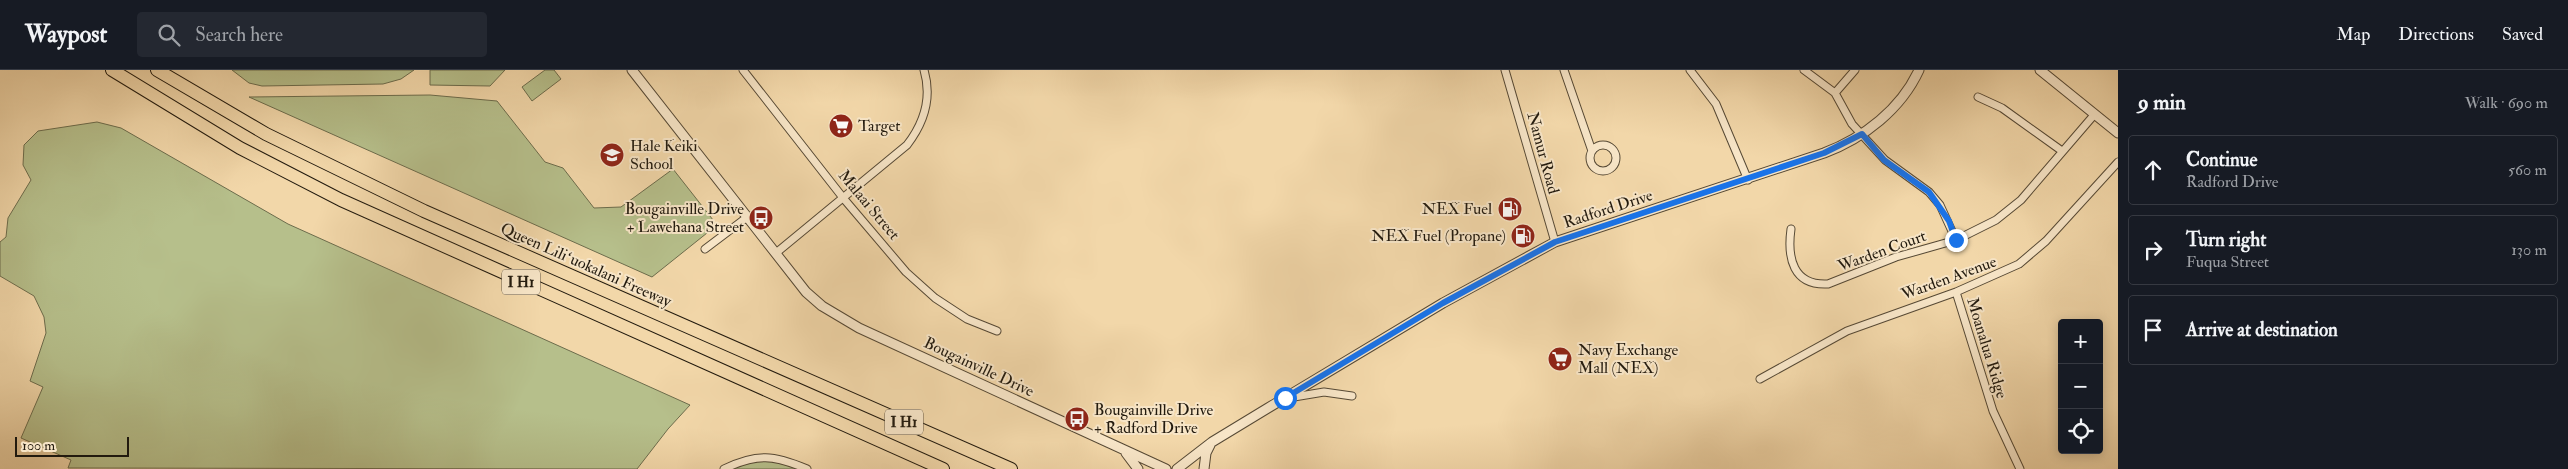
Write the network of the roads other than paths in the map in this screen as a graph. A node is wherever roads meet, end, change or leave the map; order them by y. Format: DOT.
graph roads {
  1 [pos="112,70"];
  2 [pos="157,70"];
  3 [pos="632,70"];
  4 [pos="743,70"];
  5 [pos="924,70"];
  6 [pos="1505,70"];
  7 [pos="1564,70"];
  8 [pos="1690,70"];
  9 [pos="1804,70"];
  10 [pos="1855,70"];
  11 [pos="1919,70"];
  12 [pos="2040,70"];
  13 [pos="1835,93"];
  14 [pos="1978,97"];
  15 [pos="2094,115"];
  16 [pos="2118,133"];
  17 [pos="1862,134"];
  18 [pos="1592,151"];
  19 [pos="2062,151"];
  20 [pos="2118,162"];
  21 [pos="1748,180"];
  22 [pos="844,199"];
  23 [pos="746,218"];
  24 [pos="1791,229"];
  25 [pos="1956,240"];
  26 [pos="1555,242"];
  27 [pos="705,249"];
  28 [pos="776,253"];
  29 [pos="1956,292"];
  30 [pos="997,331"];
  31 [pos="1760,379"];
  32 [pos="1352,396"];
  33 [pos="1285,398"];
  34 [pos="1212,442"];
  35 [pos="1125,451"];
  36 [pos="724,469"];
  37 [pos="807,469"];
  38 [pos="943,469"];
  39 [pos="1011,469"];
  40 [pos="1138,469"];
  41 [pos="1166,469"];
  42 [pos="1177,469"];
  43 [pos="1204,469"];
  44 [pos="2020,469"];
  1 -- 38 [label="highway, I H1"];
  2 -- 39 [label="highway, Queen Liliʻuokalani Freeway / I H1"];
  3 -- 23 [label="street, Bougainville Drive"];
  4 -- 22 [label="street, Malaai Street"];
  5 -- 22 [label="street"];
  6 -- 26 [label="street, Namur Road"];
  7 -- 18 [label="street"];
  8 -- 21 [label="street"];
  9 -- 13 [label="street"];
  10 -- 13 [label="street"];
  11 -- 17 [label="street, Radford Drive"];
  12 -- 15 [label="street"];
  13 -- 17 [label="street"];
  14 -- 19 [label="street"];
  15 -- 16 [label="street"];
  15 -- 19 [label="street, Warden Court"];
  17 -- 21 [label="street, Radford Drive"];
  17 -- 25 [label="street"];
  19 -- 25 [label="street, Warden Court"];
  20 -- 29 [label="street, Warden Avenue"];
  21 -- 26 [label="street, Radford Drive"];
  22 -- 28 [label="street"];
  22 -- 30 [label="street, Malaai Street"];
  23 -- 27 [label="street"];
  23 -- 28 [label="street, Bougainville Drive"];
  24 -- 25 [label="street, Warden Court"];
  26 -- 33 [label="street, Radford Drive"];
  28 -- 35 [label="street, Bougainville Drive"];
  29 -- 31 [label="street, Warden Avenue"];
  29 -- 44 [label="street, Moanalua Ridge"];
  32 -- 33 [label="street"];
  33 -- 34 [label="street, Radford Drive"];
  34 -- 42 [label="street, Radford Drive"];
  34 -- 43 [label="street"];
  35 -- 40 [label="street"];
  35 -- 41 [label="street, Bougainville Drive"];
  36 -- 37 [label="street"];
}
